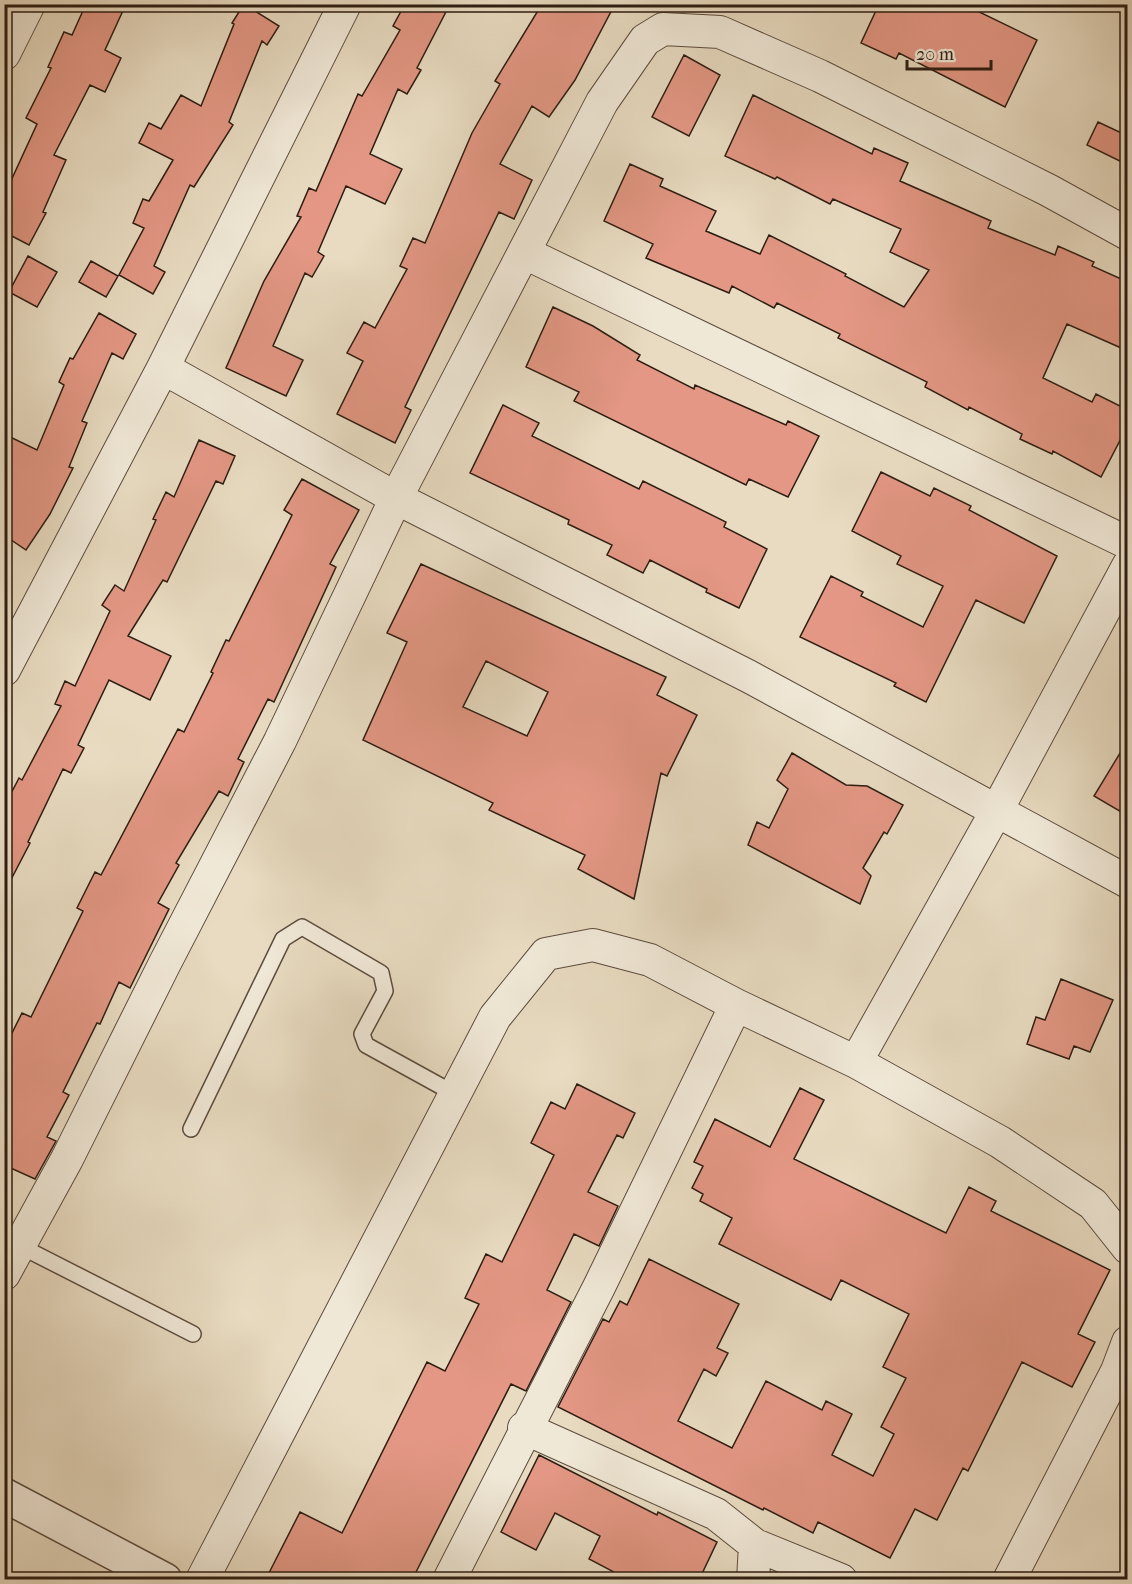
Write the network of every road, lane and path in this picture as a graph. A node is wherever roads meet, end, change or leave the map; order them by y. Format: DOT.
graph roads {
  1 [pos="29,4"];
  2 [pos="345,4"];
  3 [pos="4,54"];
  4 [pos="1128,234"];
  5 [pos="525,253"];
  6 [pos="163,368"];
  7 [pos="396,498"];
  8 [pos="1128,543"];
  9 [pos="1128,566"];
  10 [pos="4,670"];
  11 [pos="997,810"];
  12 [pos="1128,882"];
  13 [pos="736,1005"];
  14 [pos="856,1062"];
  15 [pos="454,1094"];
  16 [pos="191,1129"];
  17 [pos="20,1246"];
  18 [pos="1128,1248"];
  19 [pos="4,1274"];
  20 [pos="193,1334"];
  21 [pos="1128,1342"];
  22 [pos="524,1428"];
  23 [pos="4,1495"];
  24 [pos="755,1545"];
  25 [pos="165,1580"];
  26 [pos="202,1580"];
  27 [pos="449,1580"];
  28 [pos="753,1580"];
  29 [pos="841,1580"];
  30 [pos="1008,1580"];
  1 -- 3 [label="street"];
  2 -- 6 [label="street"];
  4 -- 5 [label="street"];
  5 -- 7 [label="street"];
  5 -- 8 [label="street"];
  6 -- 7 [label="street"];
  6 -- 10 [label="street"];
  7 -- 11 [label="street"];
  7 -- 17 [label="street"];
  9 -- 11 [label="street"];
  11 -- 12 [label="street"];
  11 -- 14 [label="street"];
  13 -- 14 [label="street"];
  13 -- 15 [label="street"];
  13 -- 22 [label="street"];
  14 -- 18 [label="street"];
  15 -- 16 [label="lane"];
  15 -- 26 [label="street"];
  17 -- 19 [label="street"];
  17 -- 20 [label="lane"];
  21 -- 30 [label="street"];
  22 -- 24 [label="street"];
  22 -- 27 [label="street"];
  23 -- 25 [label="street"];
  24 -- 28 [label="street"];
  24 -- 29 [label="street"];
}
